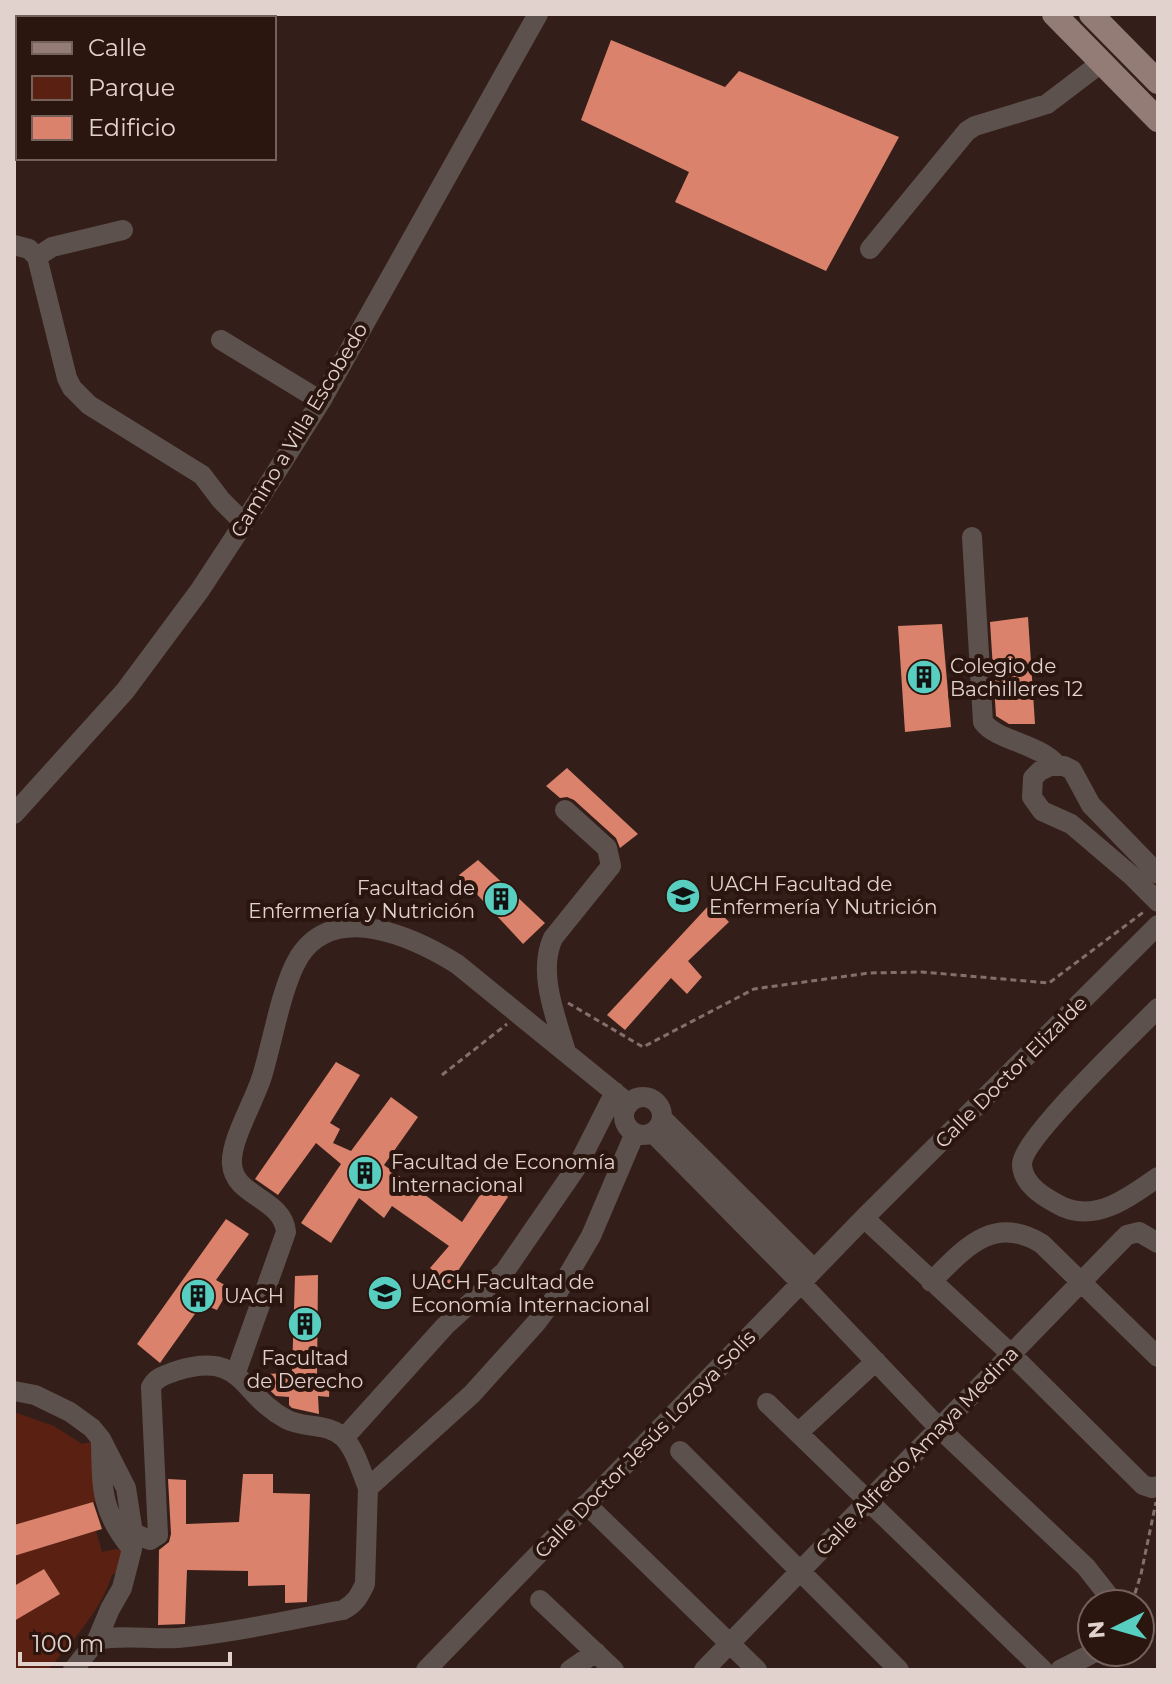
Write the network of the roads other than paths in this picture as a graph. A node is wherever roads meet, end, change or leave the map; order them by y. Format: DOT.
graph roads {
  1 [pos="538,14"];
  2 [pos="1054,14"];
  3 [pos="1091,14"];
  4 [pos="1101,63"];
  5 [pos="1158,82"];
  6 [pos="1158,120"];
  7 [pos="123,230"];
  8 [pos="14,245"];
  9 [pos="870,249"];
  10 [pos="37,257"];
  11 [pos="221,340"];
  12 [pos="321,401"];
  13 [pos="244,523"];
  14 [pos="972,537"];
  15 [pos="1057,765"];
  16 [pos="565,810"];
  17 [pos="14,814"];
  18 [pos="1103,817"];
  19 [pos="1085,835"];
  20 [pos="1130,845"];
  21 [pos="1115,861"];
  22 [pos="1158,874"];
  23 [pos="1158,902"];
  24 [pos="1158,925"];
  25 [pos="1158,1008"];
  26 [pos="566,1052"];
  27 [pos="622,1098"];
  28 [pos="650,1128"];
  29 [pos="1158,1177"];
  30 [pos="864,1218"];
  31 [pos="1158,1243"];
  32 [pos="808,1276"];
  33 [pos="1081,1281"];
  34 [pos="931,1282"];
  35 [pos="1011,1354"];
  36 [pos="1158,1357"];
  37 [pos="876,1361"];
  38 [pos="235,1375"];
  39 [pos="14,1391"];
  40 [pos="767,1403"];
  41 [pos="939,1428"];
  42 [pos="798,1433"];
  43 [pos="344,1438"];
  44 [pos="680,1451"];
  45 [pos="368,1488"];
  46 [pos="1158,1488"];
  47 [pos="868,1502"];
  48 [pos="586,1504"];
  49 [pos="132,1541"];
  50 [pos="801,1570"];
  51 [pos="1102,1588"];
  52 [pos="540,1600"];
  53 [pos="97,1640"];
  54 [pos="730,1644"];
  55 [pos="596,1652"];
  56 [pos="73,1670"];
  57 [pos="426,1670"];
  58 [pos="570,1670"];
  59 [pos="614,1670"];
  60 [pos="704,1670"];
  61 [pos="757,1670"];
  62 [pos="899,1670"];
  63 [pos="1043,1670"];
  1 -- 12 [label="street, Camino a Villa Escobedo"];
  2 -- 4 [label="main road"];
  3 -- 5 [label="main road"];
  4 -- 6 [label="main road"];
  4 -- 9 [label="street"];
  7 -- 10 [label="street"];
  8 -- 10 [label="street"];
  10 -- 13 [label="street"];
  11 -- 12 [label="street"];
  12 -- 13 [label="street, Camino a Villa Escobedo"];
  13 -- 17 [label="street, Camino a Villa Escobedo"];
  14 -- 15 [label="street"];
  15 -- 18 [label="street"];
  15 -- 19 [label="street"];
  16 -- 26 [label="street"];
  18 -- 19 [label="street"];
  18 -- 20 [label="street"];
  19 -- 21 [label="street"];
  20 -- 21 [label="street"];
  20 -- 22 [label="street"];
  21 -- 23 [label="street"];
  24 -- 30 [label="street, Calle Doctor Elizalde"];
  25 -- 29 [label="street"];
  26 -- 27 [label="street"];
  26 -- 38 [label="street"];
  27 -- 28 [label="street"];
  27 -- 28 [label="street"];
  27 -- 43 [label="street"];
  28 -- 32 [label="street"];
  28 -- 45 [label="street"];
  30 -- 32 [label="street, Calle Doctor Jesús Lozoya Solís"];
  30 -- 34 [label="street"];
  31 -- 33 [label="street, Calle Alfredo Amaya Medina"];
  32 -- 37 [label="street"];
  32 -- 48 [label="street, Calle Doctor Jesús Lozoya Solís"];
  33 -- 34 [label="street"];
  33 -- 35 [label="street, Calle Alfredo Amaya Medina"];
  33 -- 36 [label="street"];
  34 -- 35 [label="street"];
  35 -- 41 [label="street, Calle Alfredo Amaya Medina"];
  35 -- 46 [label="street"];
  37 -- 41 [label="street"];
  37 -- 42 [label="street"];
  38 -- 43 [label="street"];
  38 -- 49 [label="street"];
  39 -- 49 [label="street"];
  40 -- 42 [label="street"];
  41 -- 47 [label="street, Calle Alfredo Amaya Medina"];
  41 -- 51 [label="street"];
  42 -- 47 [label="street"];
  43 -- 45 [label="street"];
  44 -- 50 [label="street"];
  45 -- 53 [label="street"];
  47 -- 50 [label="street, Calle Alfredo Amaya Medina"];
  47 -- 63 [label="street"];
  48 -- 54 [label="street"];
  48 -- 57 [label="street, Calle Doctor Jesús Lozoya Solís"];
  49 -- 53 [label="street"];
  50 -- 54 [label="street, Calle Alfredo Amaya Medina"];
  50 -- 62 [label="street"];
  52 -- 55 [label="street"];
  53 -- 56 [label="street"];
  54 -- 60 [label="street, Calle Alfredo Amaya Medina"];
  54 -- 61 [label="street"];
  55 -- 58 [label="street"];
  55 -- 59 [label="street"];
}
